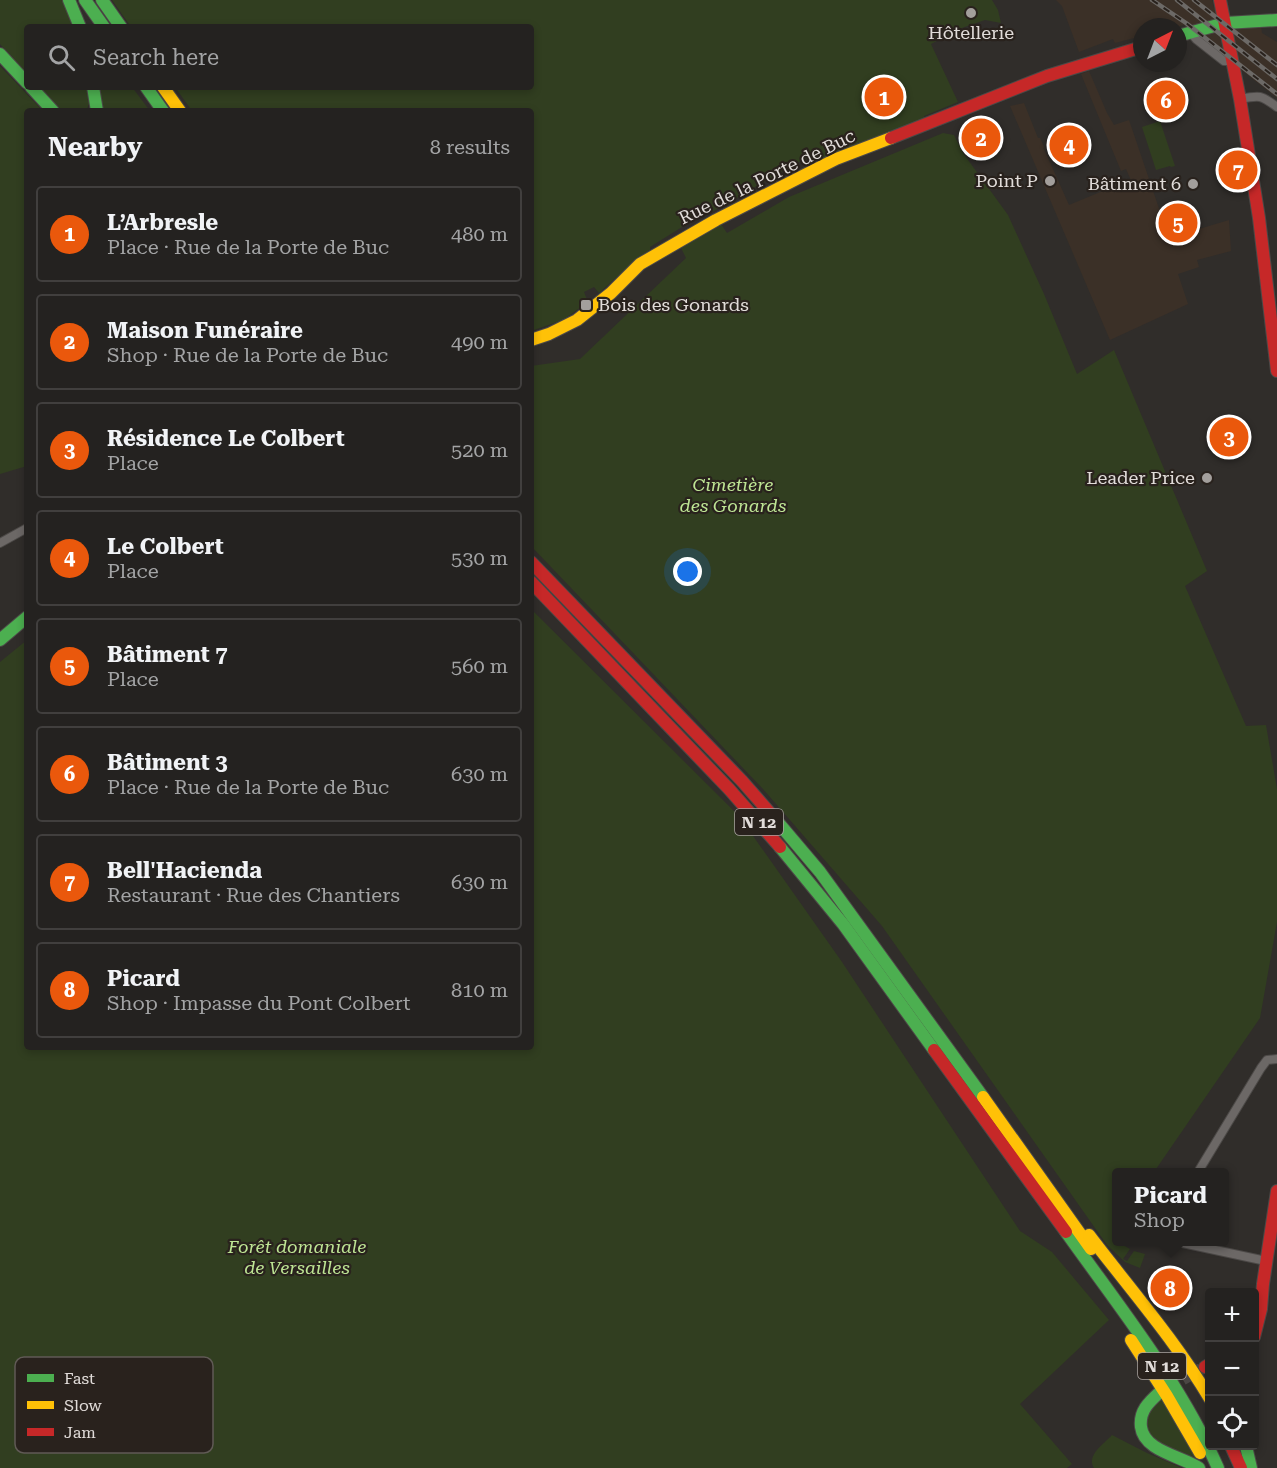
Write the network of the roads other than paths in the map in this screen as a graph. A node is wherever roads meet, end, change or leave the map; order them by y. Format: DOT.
graph roads {
  1 [pos="69,0"];
  2 [pos="85,0"];
  3 [pos="102,0"];
  4 [pos="1220,0"];
  5 [pos="1277,20"];
  6 [pos="1225,23"];
  7 [pos="79,24"];
  8 [pos="102,24"];
  9 [pos="119,24"];
  10 [pos="1191,33"];
  11 [pos="1187,34"];
  12 [pos="1133,49"];
  13 [pos="0,54"];
  14 [pos="1232,61"];
  15 [pos="24,80"];
  16 [pos="34,90"];
  17 [pos="93,90"];
  18 [pos="148,90"];
  19 [pos="165,90"];
  20 [pos="1240,99"];
  21 [pos="1277,107"];
  22 [pos="50,108"];
  23 [pos="95,108"];
  24 [pos="161,108"];
  25 [pos="178,108"];
  26 [pos="534,339"];
  27 [pos="1277,370"];
  28 [pos="24,530"];
  29 [pos="0,543"];
  30 [pos="534,565"];
  31 [pos="534,585"];
  32 [pos="24,620"];
  33 [pos="0,640"];
  34 [pos="1277,1059"];
  35 [pos="1201,1168"];
  36 [pos="1277,1191"];
  37 [pos="1197,1246"];
  38 [pos="1266,1261"];
  39 [pos="1263,1284"];
  40 [pos="1109,1294"];
  41 [pos="1259,1295"];
  42 [pos="1259,1317"];
  43 [pos="1160,1392"];
  44 [pos="1204,1400"];
  45 [pos="1222,1450"];
  46 [pos="1233,1450"];
  47 [pos="1247,1450"];
  48 [pos="1199,1468"];
  49 [pos="1208,1468"];
  50 [pos="1218,1468"];
  51 [pos="1230,1468"];
  52 [pos="1241,1468"];
  53 [pos="1251,1468"];
  1 -- 7 [label="main road"];
  2 -- 8 [label="main road"];
  3 -- 9 [label="main road"];
  4 -- 6 [label="main road"];
  5 -- 6 [label="main road"];
  6 -- 10 [label="main road"];
  6 -- 14 [label="main road"];
  10 -- 11 [label="main road"];
  10 -- 14 [label="street"];
  12 -- 26 [label="main road, Rue de la Porte de Buc"];
  13 -- 15 [label="main road"];
  14 -- 20 [label="main road"];
  16 -- 22 [label="main road"];
  17 -- 23 [label="main road"];
  18 -- 24 [label="main road"];
  19 -- 25 [label="main road"];
  20 -- 21 [label="street"];
  20 -- 27 [label="main road"];
  28 -- 29 [label="street"];
  30 -- 44 [label="main road, N 12"];
  31 -- 40 [label="main road, N 12"];
  32 -- 33 [label="main road"];
  34 -- 35 [label="street"];
  36 -- 38 [label="main road"];
  37 -- 38 [label="street"];
  38 -- 39 [label="main road"];
  39 -- 41 [label="main road"];
  39 -- 42 [label="main road"];
  40 -- 49 [label="main road"];
  40 -- 50 [label="main road, N 12"];
  43 -- 48 [label="main road"];
  45 -- 51 [label="main road"];
  46 -- 52 [label="main road"];
  47 -- 53 [label="main road"];
}
